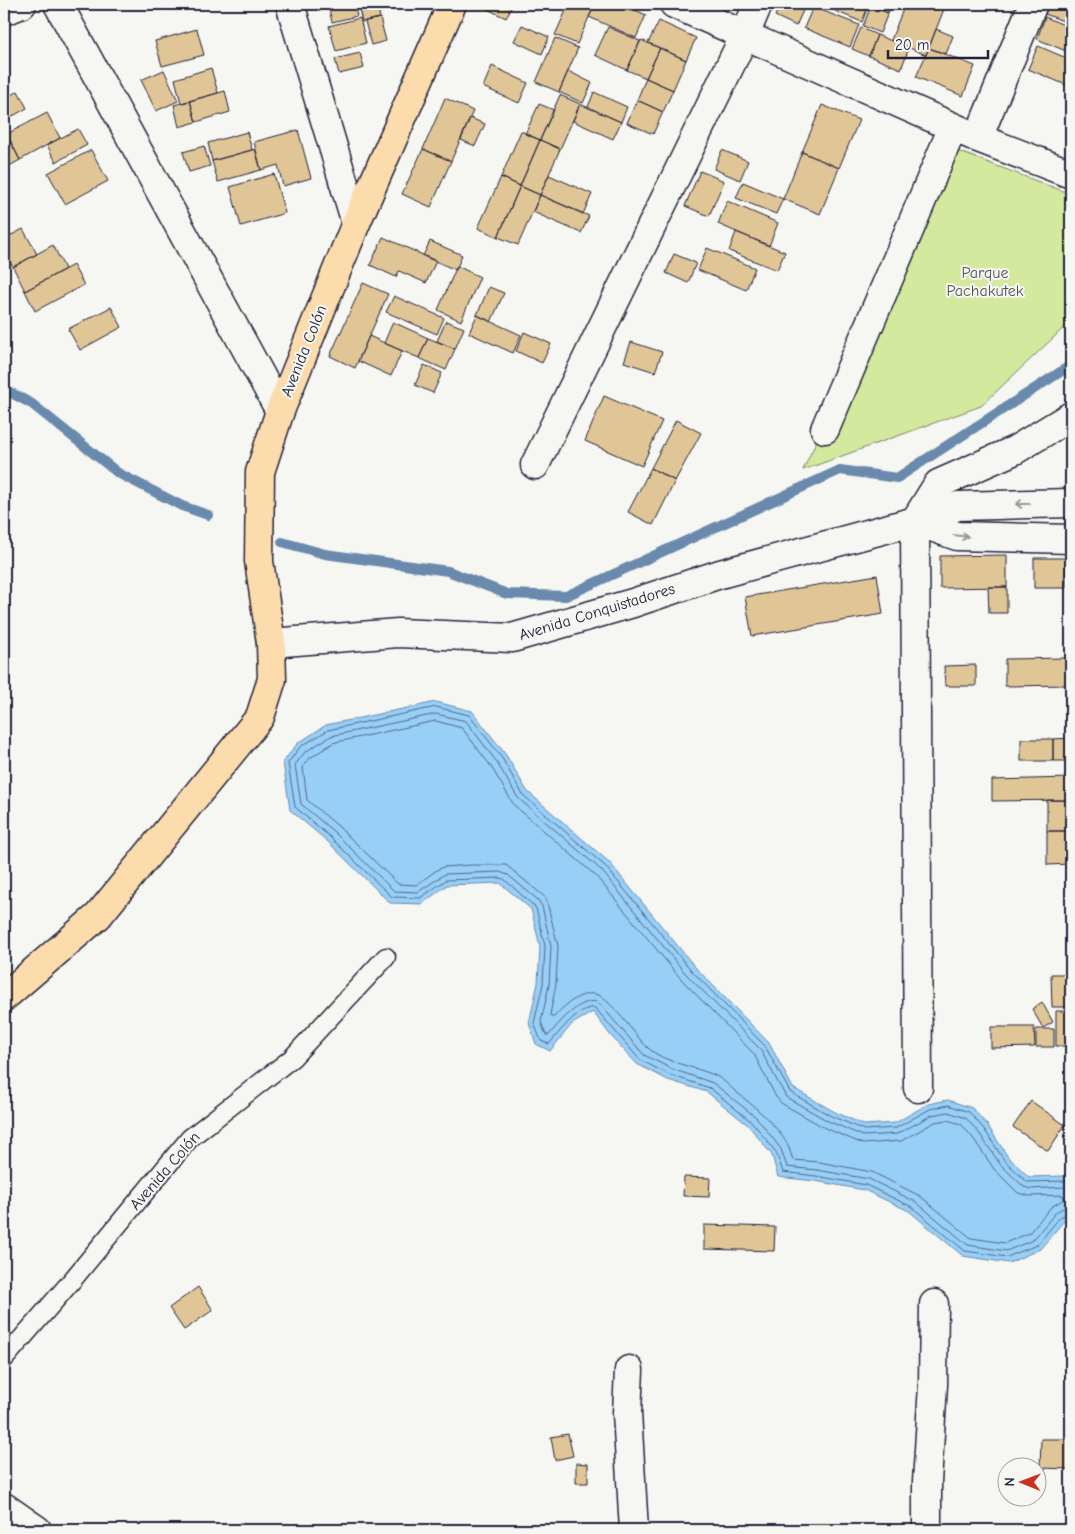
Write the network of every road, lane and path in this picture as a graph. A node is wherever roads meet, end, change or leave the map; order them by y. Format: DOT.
graph roads {
  1 [pos="22,4"];
  2 [pos="58,4"];
  3 [pos="290,4"];
  4 [pos="452,4"];
  5 [pos="674,4"];
  6 [pos="758,4"];
  7 [pos="1033,4"];
  8 [pos="4,11"];
  9 [pos="745,35"];
  10 [pos="953,127"];
  11 [pos="978,138"];
  12 [pos="1071,174"];
  13 [pos="356,223"];
  14 [pos="280,411"];
  15 [pos="1071,416"];
  16 [pos="825,429"];
  17 [pos="535,465"];
  18 [pos="1071,502"];
  19 [pos="915,521"];
  20 [pos="1071,539"];
  21 [pos="271,643"];
  22 [pos="386,957"];
  23 [pos="4,997"];
  24 [pos="918,1088"];
  25 [pos="934,1304"];
  26 [pos="4,1359"];
  27 [pos="629,1370"];
  28 [pos="4,1507"];
  29 [pos="37,1530"];
  30 [pos="634,1530"];
  31 [pos="927,1530"];
  1 -- 8 [label="street"];
  2 -- 14 [label="street"];
  3 -- 13 [label="street"];
  4 -- 13 [label="main road, Avenida Colón"];
  5 -- 9 [label="street"];
  6 -- 9 [label="street"];
  7 -- 11 [label="street"];
  9 -- 10 [label="street"];
  9 -- 17 [label="street"];
  10 -- 11 [label="street"];
  10 -- 16 [label="street"];
  11 -- 12 [label="street"];
  13 -- 14 [label="main road, Avenida Colón"];
  14 -- 21 [label="main road, Avenida Colón"];
  15 -- 19 [label="street"];
  18 -- 19 [label="street, Avenida Conquistadores, one-way"];
  19 -- 20 [label="street, one-way"];
  19 -- 21 [label="street, Avenida Conquistadores"];
  19 -- 24 [label="street"];
  21 -- 23 [label="main road, Avenida Colón"];
  22 -- 26 [label="lane, Avenida Colón"];
  25 -- 31 [label="street"];
  27 -- 30 [label="street"];
  28 -- 29 [label="street"];
}
